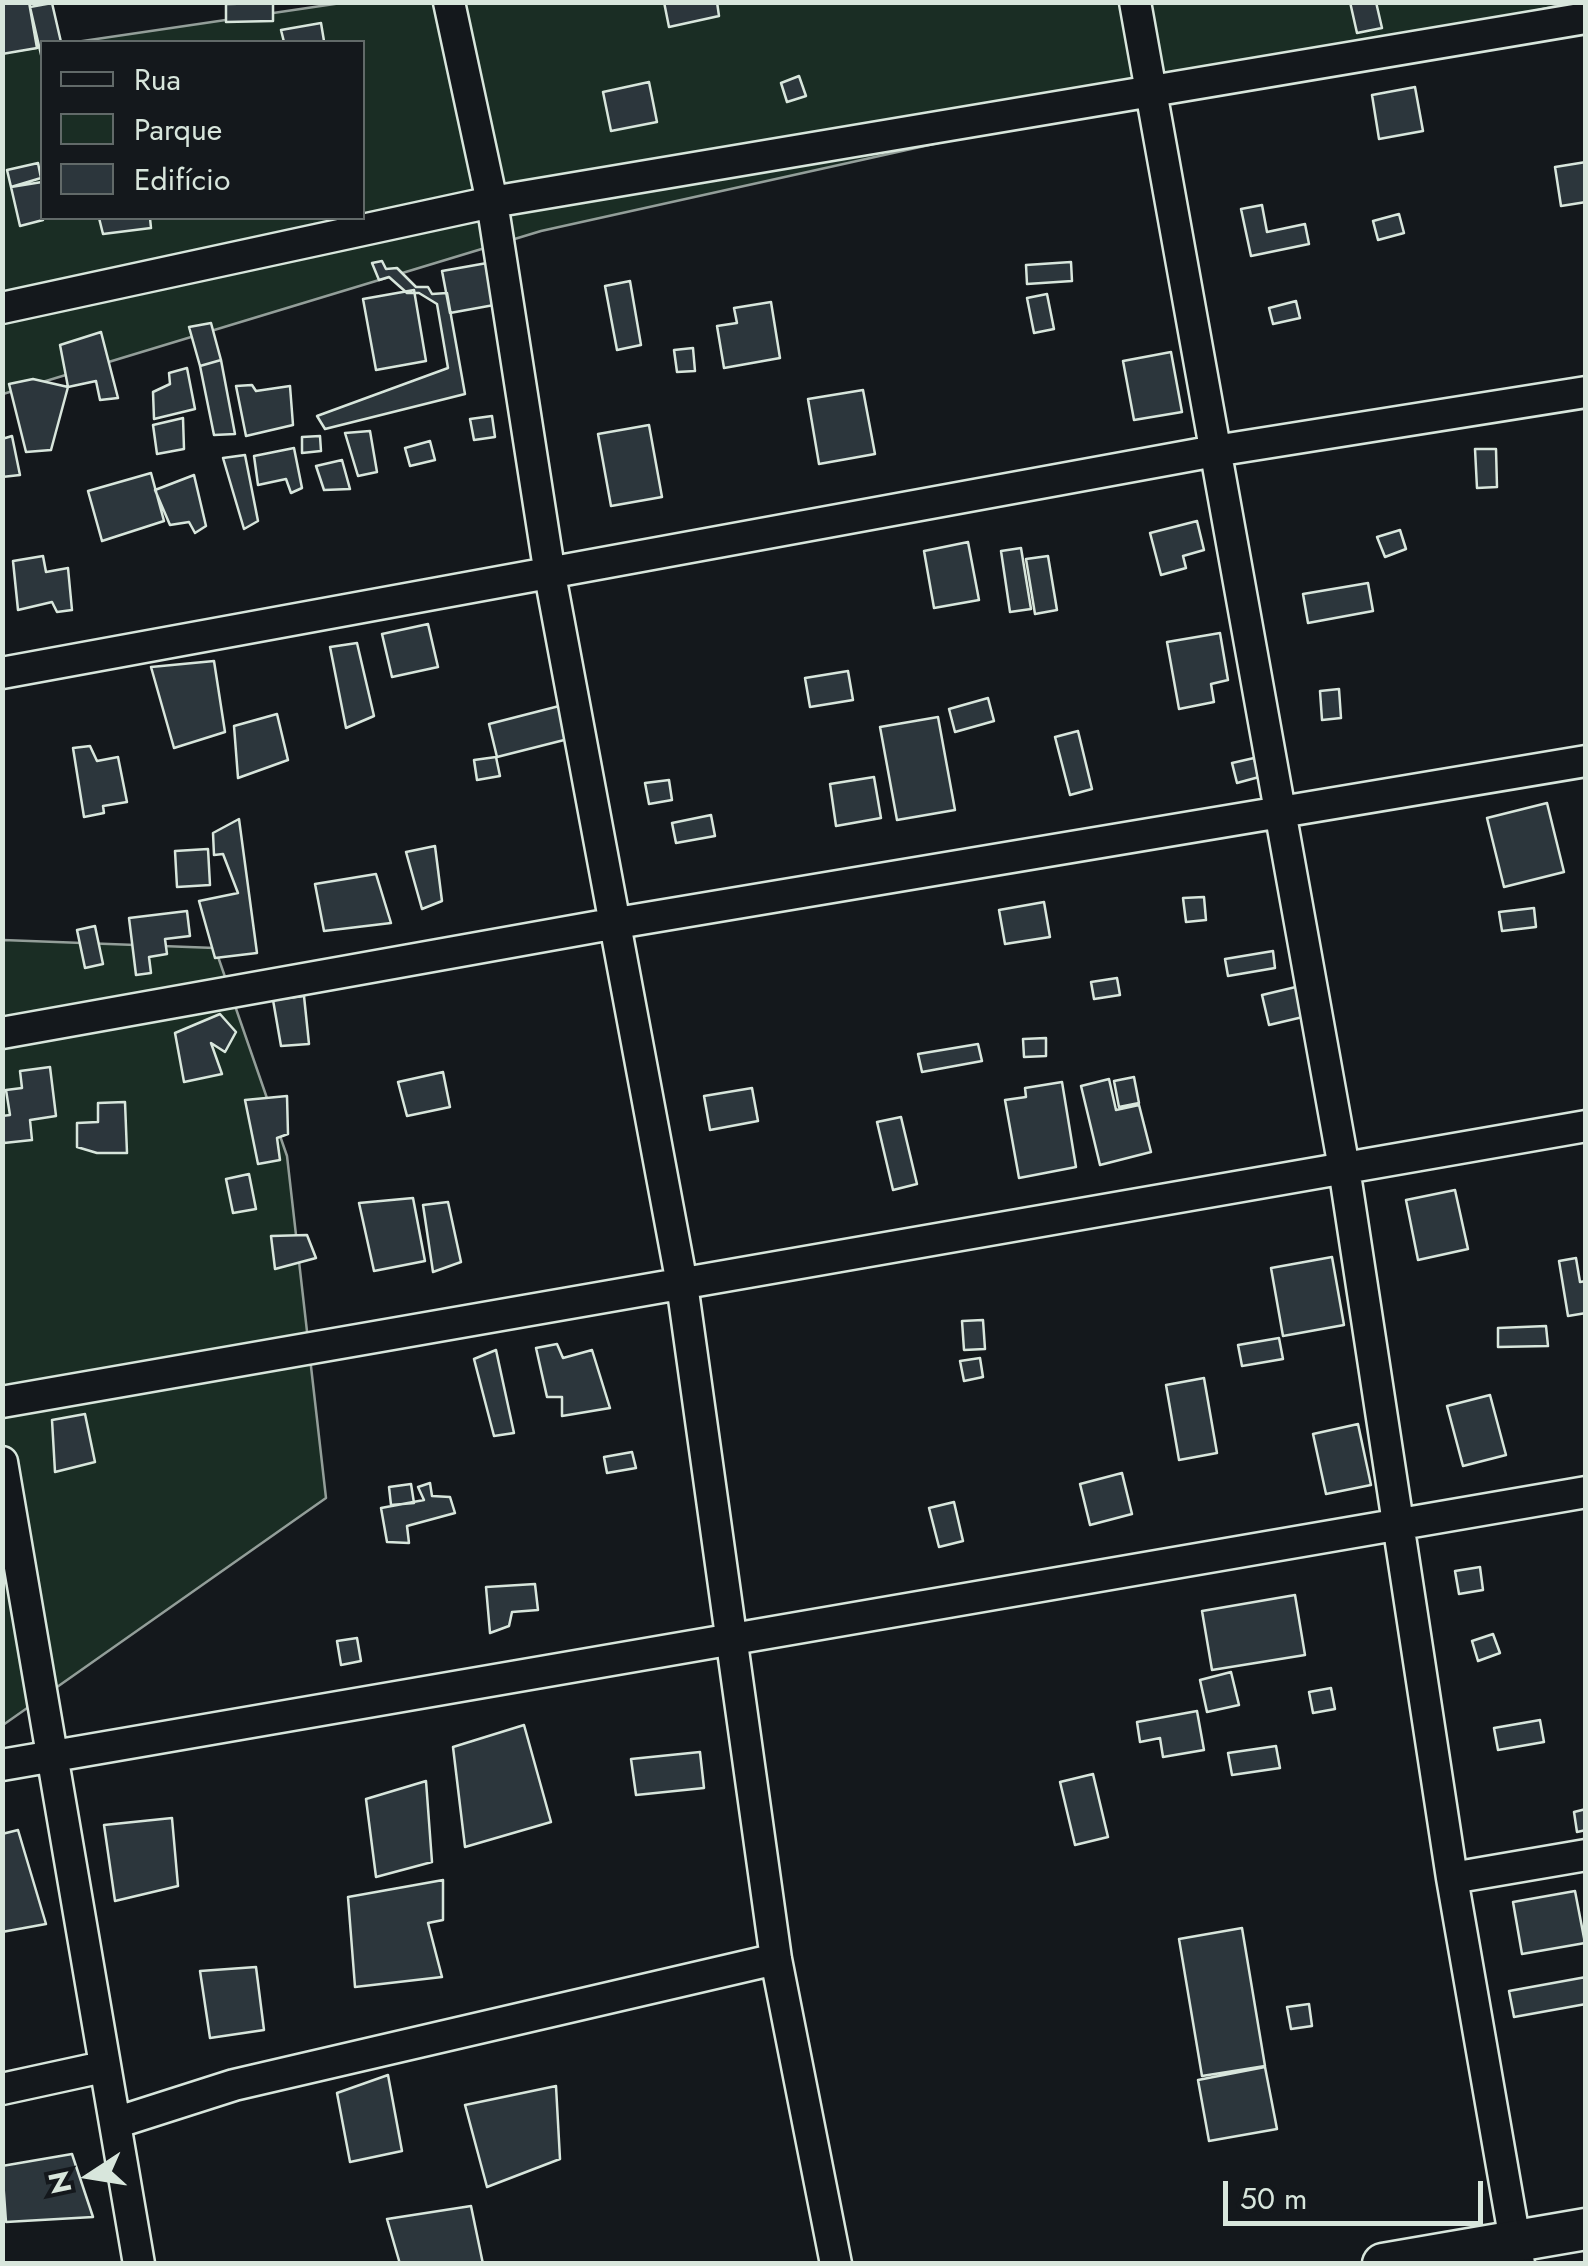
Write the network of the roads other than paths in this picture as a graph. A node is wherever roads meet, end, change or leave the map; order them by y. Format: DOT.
graph roads {
  1 [pos="449,2"];
  2 [pos="1135,2"];
  3 [pos="1586,18"];
  4 [pos="1150,92"];
  5 [pos="492,202"];
  6 [pos="2,308"];
  7 [pos="1586,392"];
  8 [pos="1215,452"];
  9 [pos="550,575"];
  10 [pos="2,674"];
  11 [pos="1586,761"];
  12 [pos="1280,813"];
  13 [pos="618,923"];
  14 [pos="2,1033"];
  15 [pos="1586,1126"];
  16 [pos="1344,1168"];
  17 [pos="682,1284"];
  18 [pos="2,1402"];
  19 [pos="2,1462"];
  20 [pos="1586,1492"];
  21 [pos="1396,1522"];
  22 [pos="731,1642"];
  23 [pos="50,1757"];
  24 [pos="2,1765"];
  25 [pos="1586,1855"];
  26 [pos="1452,1878"];
  27 [pos="776,1960"];
  28 [pos="103,2067"];
  29 [pos="2,2089"];
  30 [pos="115,2123"];
  31 [pos="1586,2228"];
  32 [pos="1517,2252"];
  33 [pos="139,2264"];
  34 [pos="836,2264"];
  35 [pos="1383,2264"];
  1 -- 5 [label="street"];
  2 -- 4 [label="street"];
  3 -- 4 [label="street"];
  4 -- 5 [label="street"];
  4 -- 8 [label="street"];
  5 -- 6 [label="street"];
  5 -- 9 [label="street"];
  7 -- 8 [label="street"];
  8 -- 9 [label="street"];
  8 -- 12 [label="street"];
  9 -- 10 [label="street"];
  9 -- 13 [label="street"];
  11 -- 12 [label="street"];
  12 -- 13 [label="street"];
  12 -- 16 [label="street"];
  13 -- 14 [label="street"];
  13 -- 17 [label="street"];
  15 -- 16 [label="street"];
  16 -- 17 [label="street"];
  16 -- 21 [label="street"];
  17 -- 18 [label="street"];
  17 -- 22 [label="street"];
  19 -- 23 [label="street"];
  20 -- 21 [label="street"];
  21 -- 22 [label="street"];
  21 -- 26 [label="street"];
  22 -- 23 [label="street"];
  22 -- 27 [label="street"];
  23 -- 24 [label="street"];
  23 -- 28 [label="street"];
  25 -- 26 [label="street"];
  26 -- 32 [label="street"];
  27 -- 30 [label="street"];
  27 -- 34 [label="street"];
  28 -- 29 [label="street"];
  28 -- 30 [label="street"];
  30 -- 33 [label="street"];
  31 -- 32 [label="street"];
  32 -- 35 [label="street"];
}
